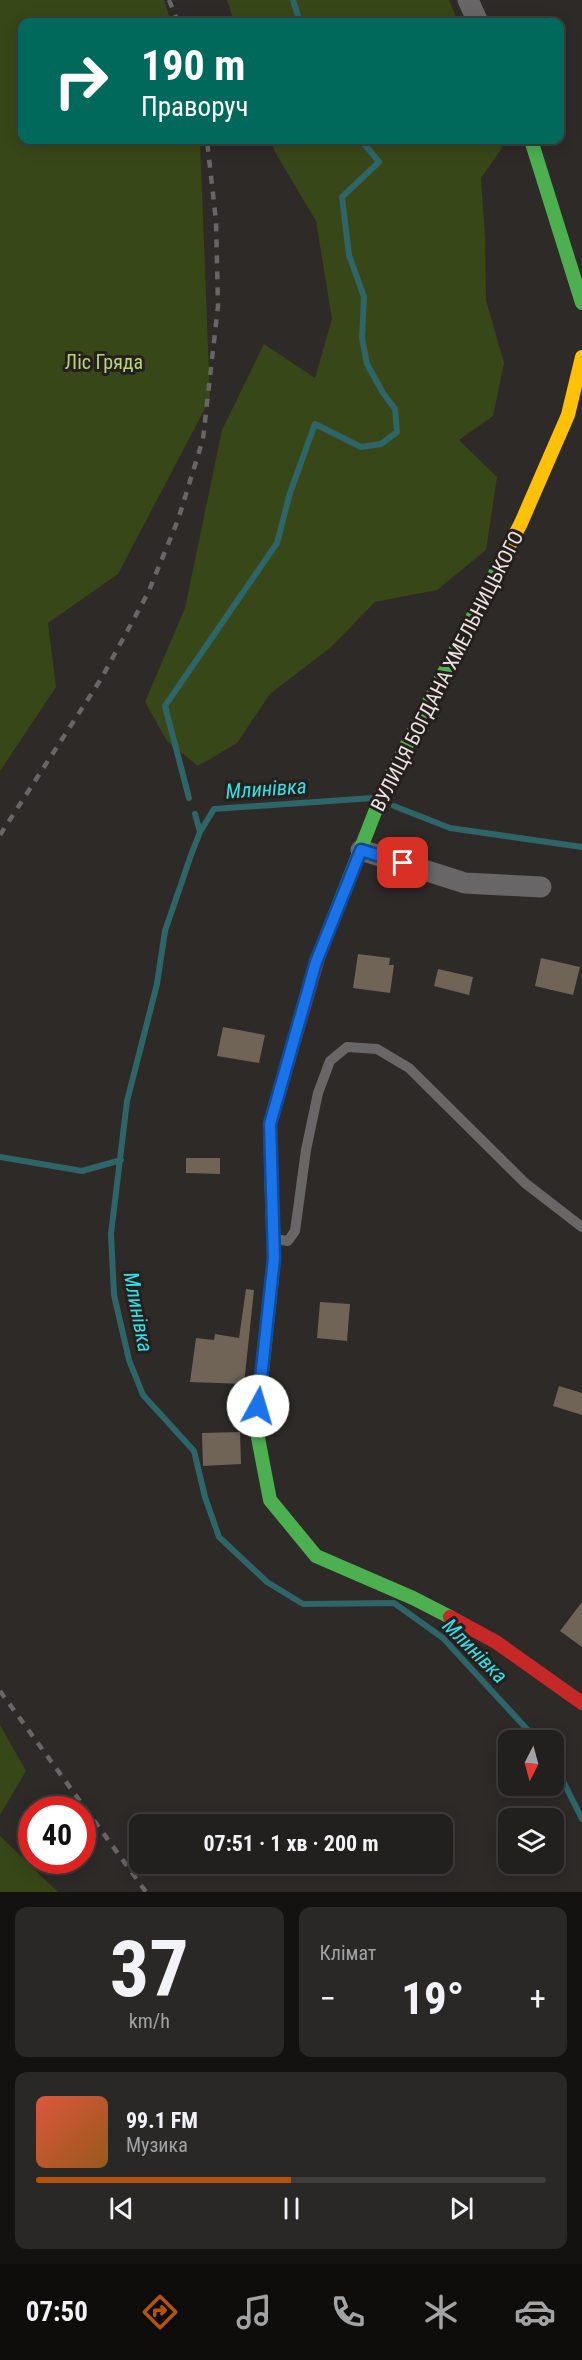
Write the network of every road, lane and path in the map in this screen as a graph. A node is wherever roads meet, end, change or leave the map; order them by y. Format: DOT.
graph roads {
  1 [pos="468,0"];
  2 [pos="476,18"];
  3 [pos="532,144"];
  4 [pos="582,303"];
  5 [pos="582,357"];
  6 [pos="361,850"];
  7 [pos="541,887"];
  8 [pos="582,1227"];
  9 [pos="274,1239"];
  10 [pos="582,1703"];
  1 -- 2 [label="street"];
  3 -- 4 [label="street"];
  5 -- 6 [label="street, ВУЛИЦЯ БОГДАНА ХМЕЛЬНИЦЬКОГО"];
  6 -- 7 [label="street"];
  6 -- 9 [label="street, ВУЛИЦЯ БОГДАНА ХМЕЛЬНИЦЬКОГО"];
  8 -- 9 [label="lane"];
  9 -- 10 [label="street, ВУЛИЦЯ БОГДАНА ХМЕЛЬНИЦЬКОГО"];
}
